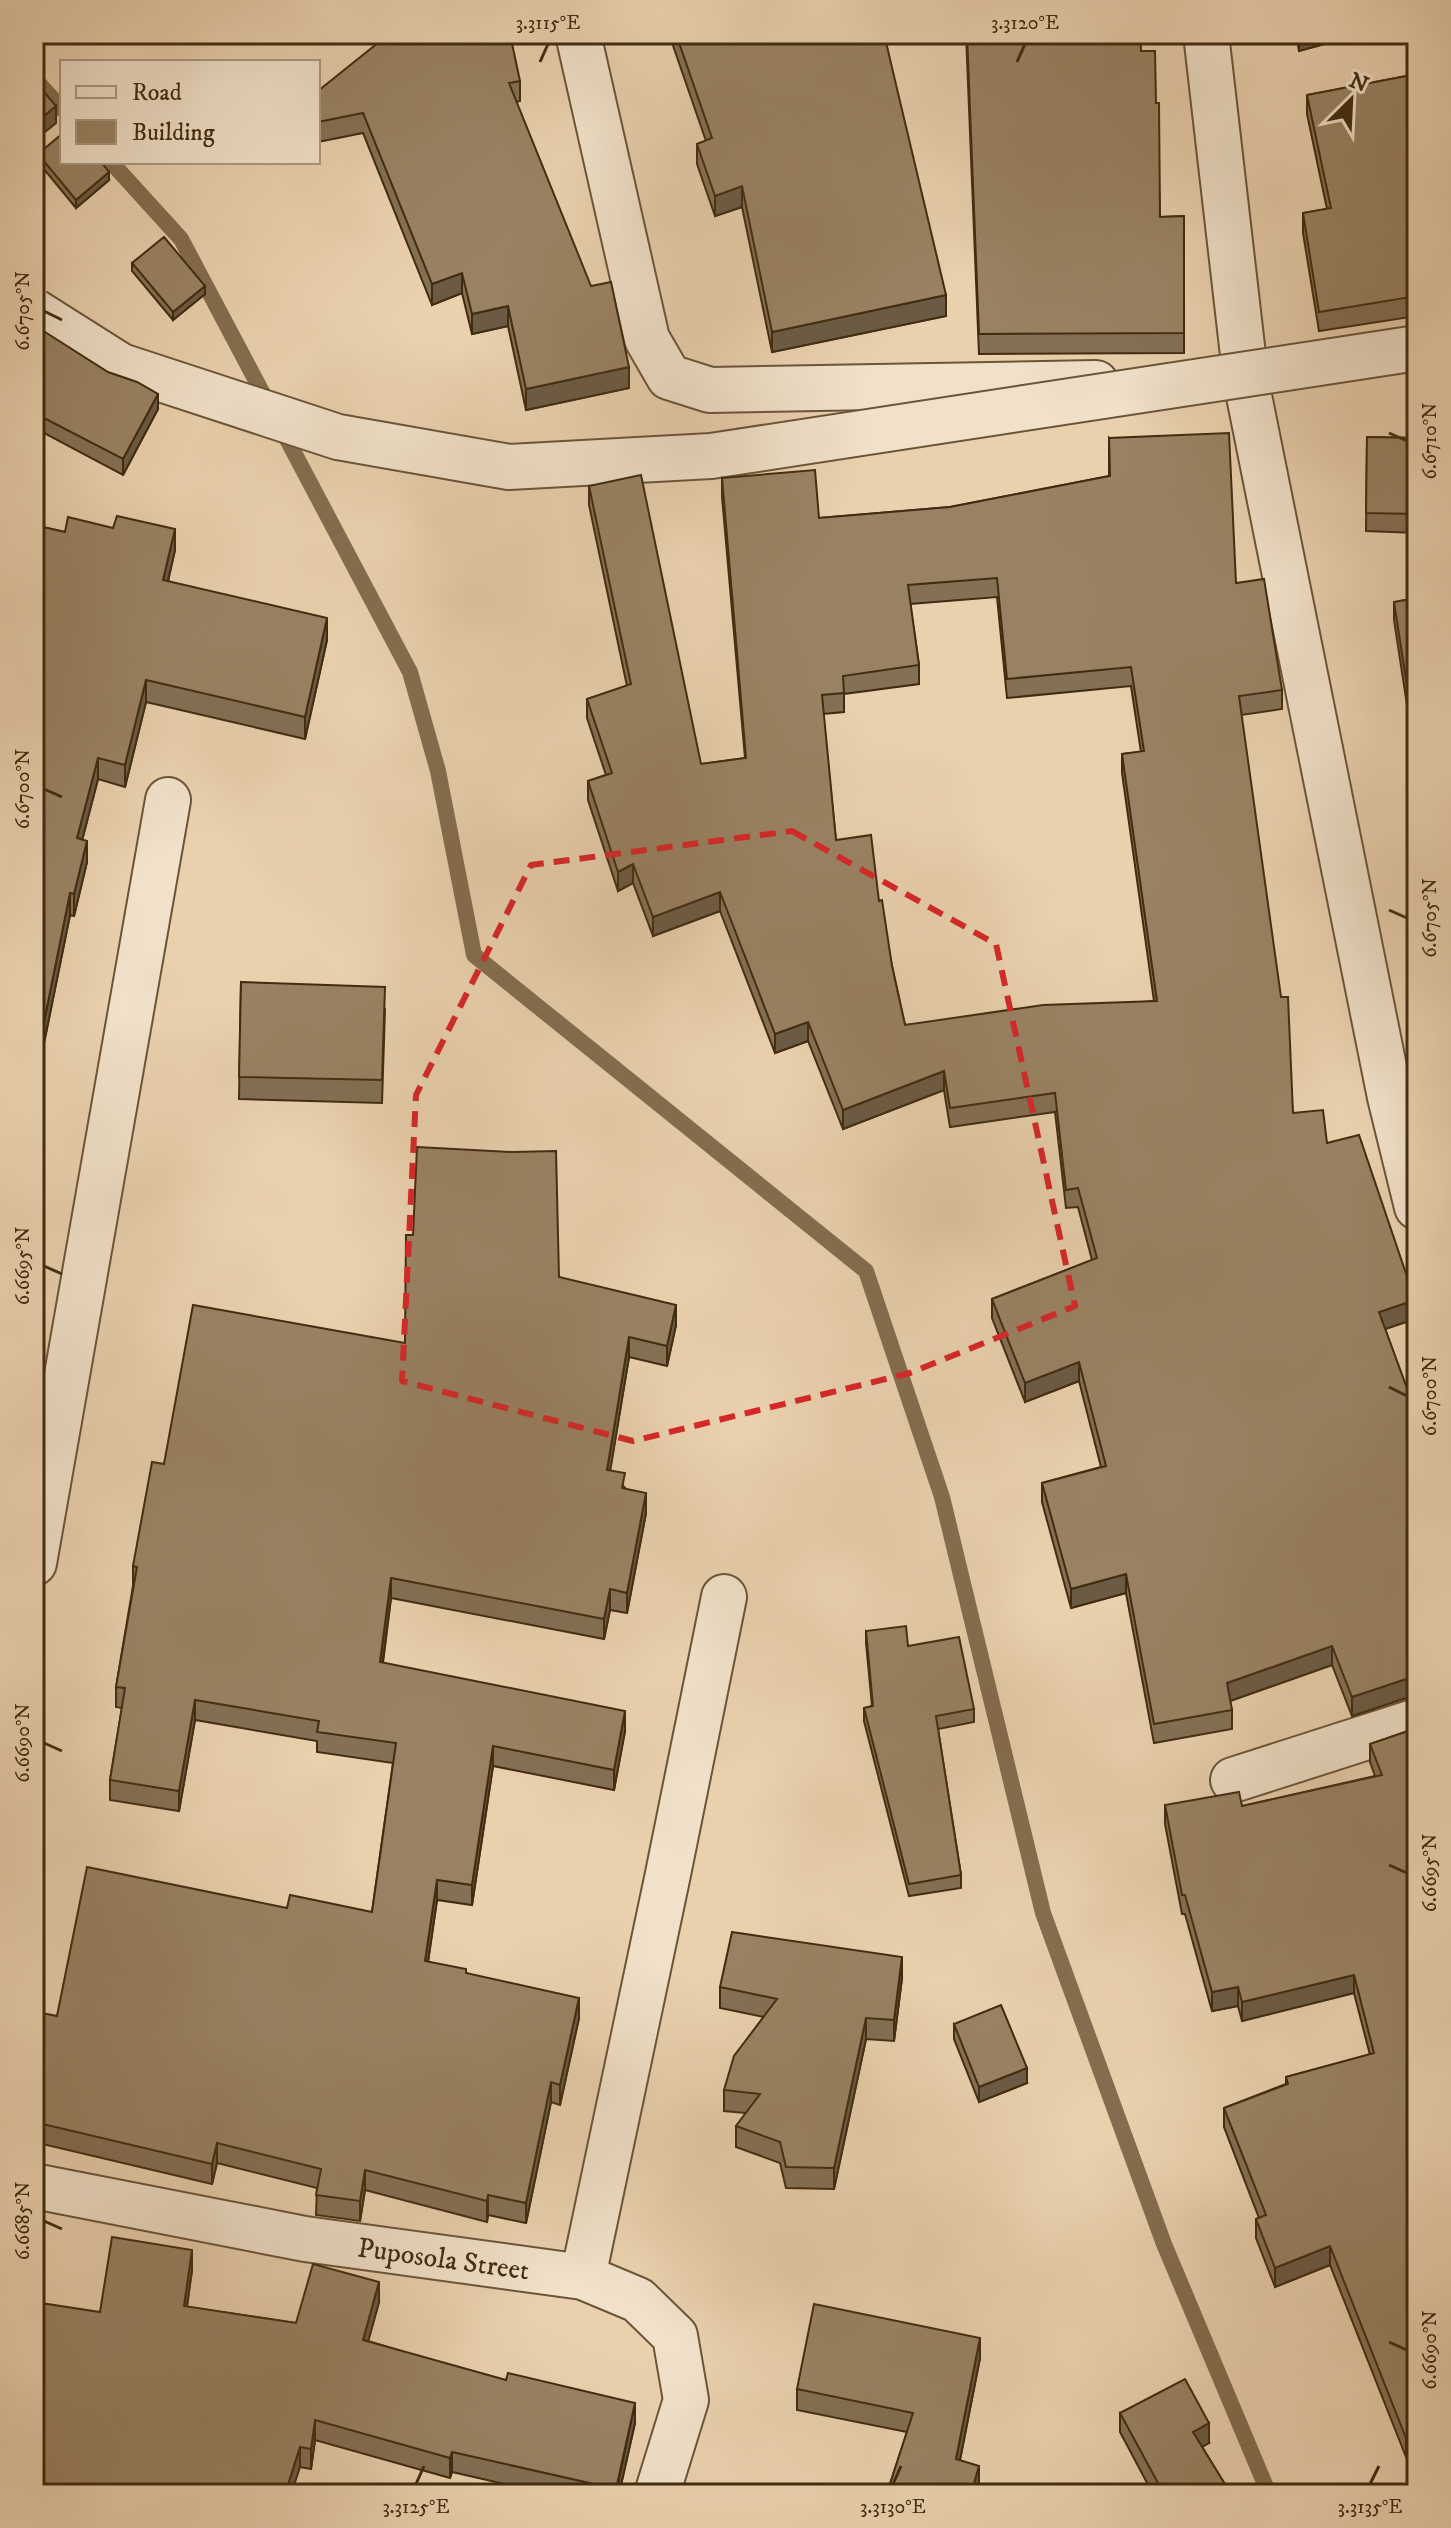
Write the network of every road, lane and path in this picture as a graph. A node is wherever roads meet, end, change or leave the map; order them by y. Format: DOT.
graph roads {
  1 [pos="578,34"];
  2 [pos="1206,34"];
  3 [pos="34,311"];
  4 [pos="1417,348"];
  5 [pos="1417,367"];
  6 [pos="1246,381"];
  7 [pos="168,800"];
  8 [pos="1404,1095"];
  9 [pos="1417,1207"];
  10 [pos="34,1563"];
  11 [pos="724,1597"];
  12 [pos="1417,1721"];
  13 [pos="1233,1780"];
  14 [pos="34,2186"];
  15 [pos="583,2277"];
  16 [pos="657,2494"];
  1 -- 6 [label="street"];
  2 -- 6 [label="street"];
  3 -- 4 [label="street, bridge"];
  5 -- 6 [label="street"];
  6 -- 8 [label="street"];
  7 -- 10 [label="street"];
  8 -- 9 [label="street"];
  11 -- 15 [label="street"];
  12 -- 13 [label="street"];
  14 -- 15 [label="street, Puposola Street"];
  15 -- 16 [label="street, Puposola Street"];
}
